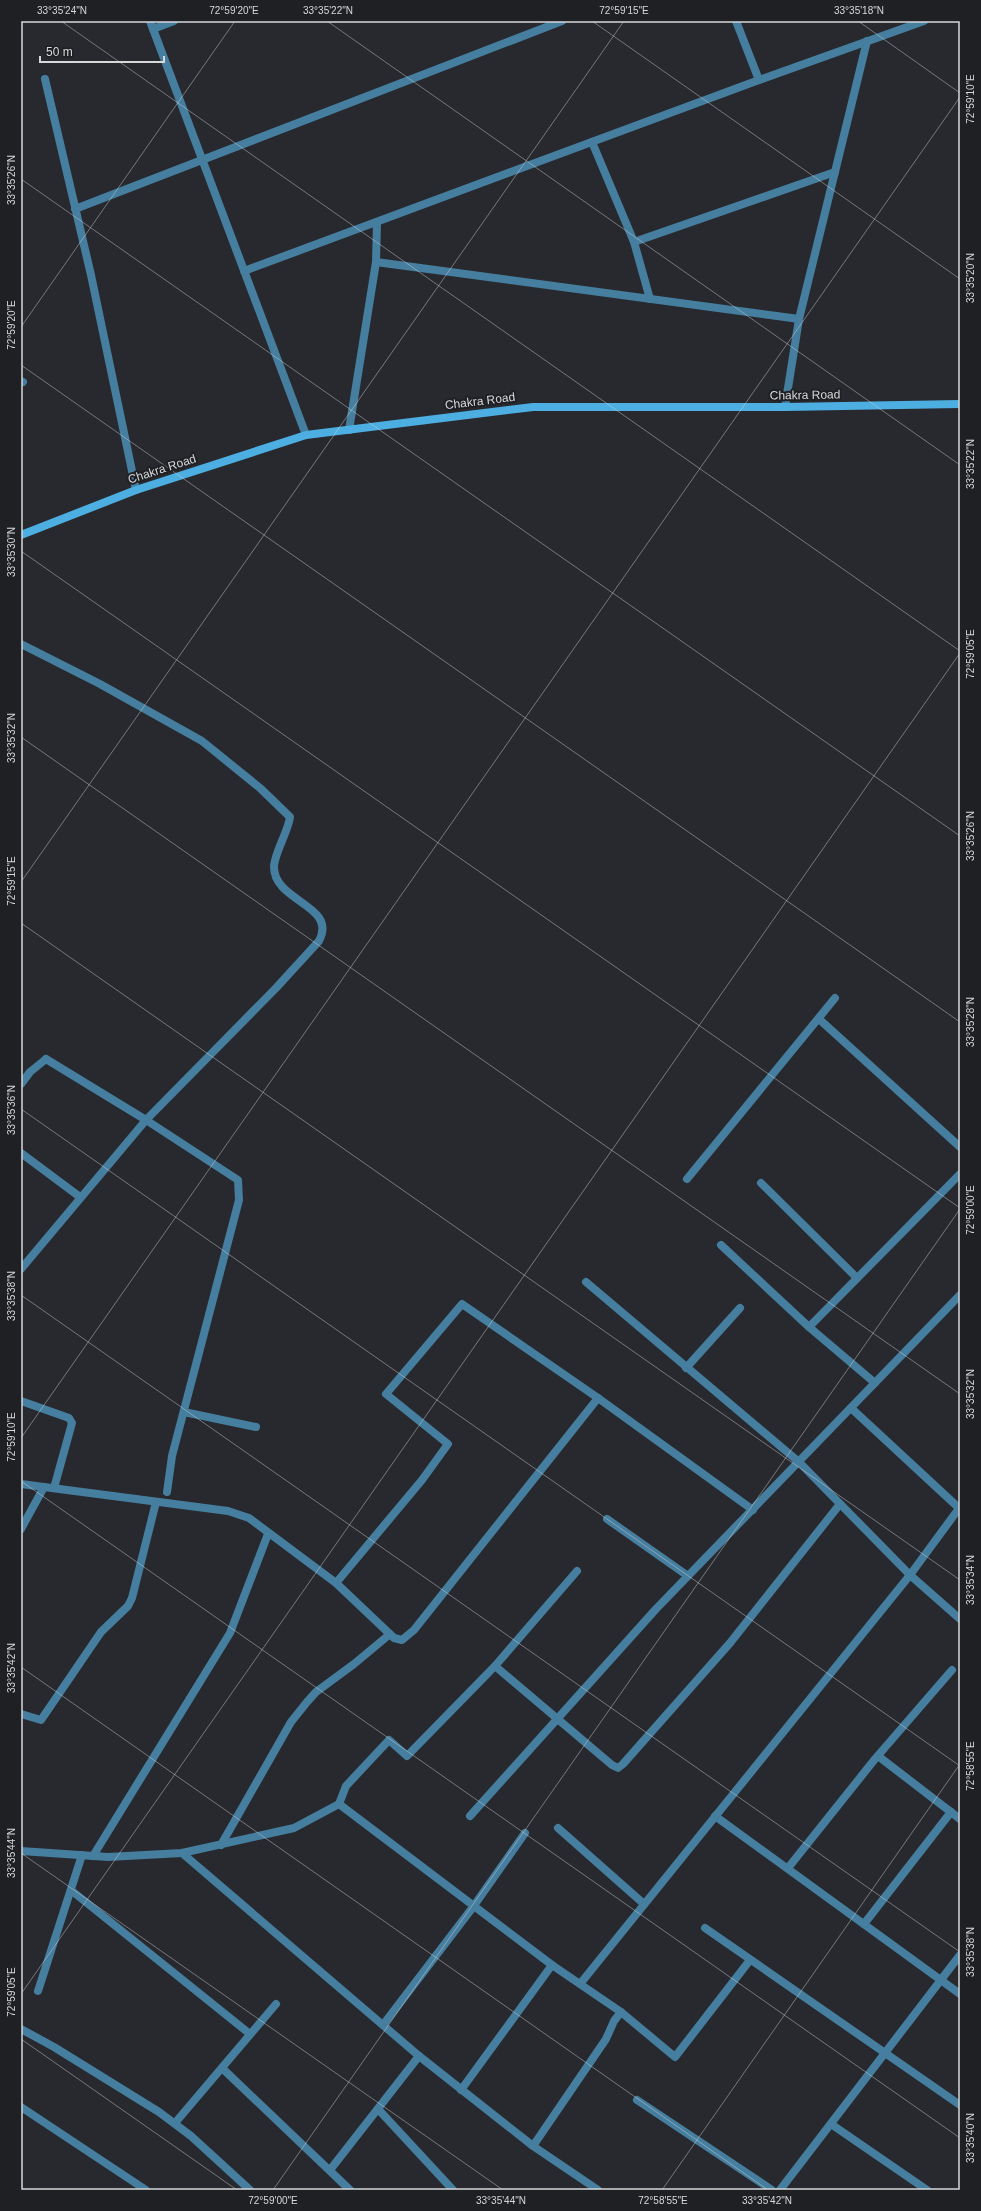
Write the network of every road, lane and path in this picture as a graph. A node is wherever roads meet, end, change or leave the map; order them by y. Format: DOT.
graph roads {
  1 [pos="174,21"];
  2 [pos="562,21"];
  3 [pos="736,21"];
  4 [pos="924,21"];
  5 [pos="152,25"];
  6 [pos="867,41"];
  7 [pos="45,79"];
  8 [pos="759,80"];
  9 [pos="592,142"];
  10 [pos="201,159"];
  11 [pos="835,172"];
  12 [pos="75,209"];
  13 [pos="377,222"];
  14 [pos="634,242"];
  15 [pos="376,262"];
  16 [pos="244,271"];
  17 [pos="650,299"];
  18 [pos="799,319"];
  19 [pos="960,404"];
  20 [pos="785,407"];
  21 [pos="349,430"];
  22 [pos="306,435"];
  23 [pos="136,490"];
  24 [pos="21,535"];
  25 [pos="21,644"];
  26 [pos="834,998"];
  27 [pos="819,1019"];
  28 [pos="21,1084"];
  29 [pos="146,1120"];
  30 [pos="960,1147"];
  31 [pos="21,1152"];
  32 [pos="960,1174"];
  33 [pos="687,1179"];
  34 [pos="761,1183"];
  35 [pos="80,1197"];
  36 [pos="721,1245"];
  37 [pos="21,1269"];
  38 [pos="857,1278"];
  39 [pos="586,1282"];
  40 [pos="960,1295"];
  41 [pos="740,1308"];
  42 [pos="809,1327"];
  43 [pos="686,1368"];
  44 [pos="876,1383"];
  45 [pos="598,1398"];
  46 [pos="21,1401"];
  47 [pos="851,1408"];
  48 [pos="184,1412"];
  49 [pos="256,1427"];
  50 [pos="799,1462"];
  51 [pos="21,1484"];
  52 [pos="44,1487"];
  53 [pos="54,1488"];
  54 [pos="167,1492"];
  55 [pos="156,1502"];
  56 [pos="840,1504"];
  57 [pos="960,1508"];
  58 [pos="752,1510"];
  59 [pos="607,1519"];
  60 [pos="21,1529"];
  61 [pos="268,1534"];
  62 [pos="577,1571"];
  63 [pos="910,1575"];
  64 [pos="688,1576"];
  65 [pos="336,1582"];
  66 [pos="960,1619"];
  67 [pos="390,1634"];
  68 [pos="496,1666"];
  69 [pos="952,1670"];
  70 [pos="21,1714"];
  71 [pos="558,1719"];
  72 [pos="878,1756"];
  73 [pos="339,1804"];
  74 [pos="951,1812"];
  75 [pos="470,1816"];
  76 [pos="716,1816"];
  77 [pos="960,1818"];
  78 [pos="558,1828"];
  79 [pos="525,1833"];
  80 [pos="221,1845"];
  81 [pos="21,1851"];
  82 [pos="182,1853"];
  83 [pos="82,1855"];
  84 [pos="92,1856"];
  85 [pos="788,1868"];
  86 [pos="72,1891"];
  87 [pos="644,1904"];
  88 [pos="473,1907"];
  89 [pos="864,1924"];
  90 [pos="705,1928"];
  91 [pos="960,1955"];
  92 [pos="750,1960"];
  93 [pos="552,1965"];
  94 [pos="941,1979"];
  95 [pos="580,1984"];
  96 [pos="38,1991"];
  97 [pos="960,1994"];
  98 [pos="276,2004"];
  99 [pos="621,2012"];
  100 [pos="383,2025"];
  101 [pos="21,2029"];
  102 [pos="250,2034"];
  103 [pos="884,2054"];
  104 [pos="419,2056"];
  105 [pos="222,2068"];
  106 [pos="461,2090"];
  107 [pos="637,2100"];
  108 [pos="960,2105"];
  109 [pos="21,2107"];
  110 [pos="378,2109"];
  111 [pos="175,2123"];
  112 [pos="831,2124"];
  113 [pos="533,2146"];
  114 [pos="330,2170"];
  115 [pos="146,2190"];
  116 [pos="250,2190"];
  117 [pos="350,2190"];
  118 [pos="453,2190"];
  119 [pos="598,2190"];
  120 [pos="772,2190"];
  121 [pos="780,2190"];
  122 [pos="927,2190"];
  1 -- 5 [label="street"];
  2 -- 10 [label="street"];
  3 -- 8 [label="street"];
  4 -- 6 [label="street"];
  5 -- 10 [label="street"];
  6 -- 8 [label="street"];
  6 -- 11 [label="street"];
  7 -- 12 [label="street"];
  8 -- 9 [label="street"];
  9 -- 13 [label="street"];
  9 -- 14 [label="street"];
  10 -- 12 [label="street"];
  10 -- 16 [label="street"];
  11 -- 14 [label="street"];
  11 -- 18 [label="street"];
  12 -- 23 [label="street"];
  13 -- 15 [label="street"];
  13 -- 16 [label="street"];
  14 -- 17 [label="street"];
  15 -- 17 [label="street"];
  15 -- 21 [label="street"];
  16 -- 22 [label="street"];
  17 -- 18 [label="street"];
  18 -- 20 [label="street"];
  19 -- 20 [label="main road, Chakra Road"];
  20 -- 21 [label="main road, Chakra Road"];
  21 -- 22 [label="main road, Chakra Road"];
  22 -- 23 [label="main road, Chakra Road"];
  23 -- 24 [label="main road, Chakra Road"];
  25 -- 29 [label="street"];
  26 -- 27 [label="street"];
  27 -- 30 [label="street"];
  27 -- 33 [label="street"];
  28 -- 29 [label="street"];
  29 -- 35 [label="street"];
  29 -- 48 [label="street"];
  31 -- 35 [label="street"];
  32 -- 38 [label="street"];
  34 -- 38 [label="street"];
  35 -- 37 [label="street"];
  36 -- 42 [label="street"];
  38 -- 42 [label="street"];
  39 -- 43 [label="street"];
  40 -- 44 [label="street"];
  41 -- 43 [label="street"];
  42 -- 44 [label="street"];
  43 -- 50 [label="street"];
  44 -- 47 [label="street"];
  45 -- 58 [label="street"];
  45 -- 65 [label="street"];
  45 -- 67 [label="street"];
  46 -- 53 [label="street"];
  47 -- 50 [label="street"];
  47 -- 57 [label="street"];
  48 -- 49 [label="street"];
  48 -- 54 [label="street"];
  50 -- 56 [label="street"];
  50 -- 58 [label="street"];
  51 -- 52 [label="street"];
  52 -- 53 [label="street"];
  52 -- 60 [label="street"];
  53 -- 55 [label="street"];
  55 -- 61 [label="street"];
  55 -- 70 [label="street"];
  56 -- 63 [label="street"];
  56 -- 71 [label="street"];
  57 -- 63 [label="street"];
  58 -- 64 [label="street"];
  59 -- 64 [label="street"];
  61 -- 65 [label="street"];
  61 -- 84 [label="street"];
  62 -- 68 [label="street"];
  63 -- 66 [label="street"];
  63 -- 76 [label="street"];
  64 -- 71 [label="street"];
  65 -- 67 [label="street"];
  67 -- 80 [label="street"];
  68 -- 71 [label="street"];
  68 -- 73 [label="street"];
  69 -- 72 [label="street"];
  71 -- 75 [label="street"];
  72 -- 74 [label="street"];
  72 -- 85 [label="street"];
  73 -- 80 [label="street"];
  73 -- 88 [label="street"];
  74 -- 77 [label="street"];
  74 -- 89 [label="street"];
  76 -- 85 [label="street"];
  76 -- 87 [label="street"];
  78 -- 87 [label="street"];
  79 -- 88 [label="street"];
  80 -- 82 [label="street"];
  81 -- 83 [label="street"];
  82 -- 84 [label="street"];
  82 -- 100 [label="street"];
  83 -- 84 [label="street"];
  83 -- 86 [label="street"];
  85 -- 89 [label="street"];
  86 -- 96 [label="street"];
  86 -- 102 [label="street"];
  87 -- 95 [label="street"];
  88 -- 93 [label="street"];
  88 -- 100 [label="street"];
  89 -- 94 [label="street"];
  90 -- 92 [label="street"];
  91 -- 94 [label="street"];
  92 -- 99 [label="street"];
  92 -- 103 [label="street"];
  93 -- 95 [label="street"];
  93 -- 106 [label="street"];
  94 -- 97 [label="street"];
  94 -- 103 [label="street"];
  95 -- 99 [label="street"];
  98 -- 102 [label="street"];
  99 -- 113 [label="street"];
  100 -- 104 [label="street"];
  101 -- 111 [label="street"];
  102 -- 105 [label="street"];
  103 -- 108 [label="street"];
  103 -- 112 [label="street"];
  104 -- 106 [label="street"];
  104 -- 110 [label="street"];
  105 -- 111 [label="street"];
  105 -- 114 [label="street"];
  106 -- 113 [label="street"];
  107 -- 120 [label="street"];
  109 -- 115 [label="street"];
  110 -- 114 [label="street"];
  110 -- 118 [label="street"];
  111 -- 116 [label="street"];
  112 -- 121 [label="street"];
  112 -- 122 [label="street"];
  113 -- 119 [label="street"];
  114 -- 117 [label="street"];
}
